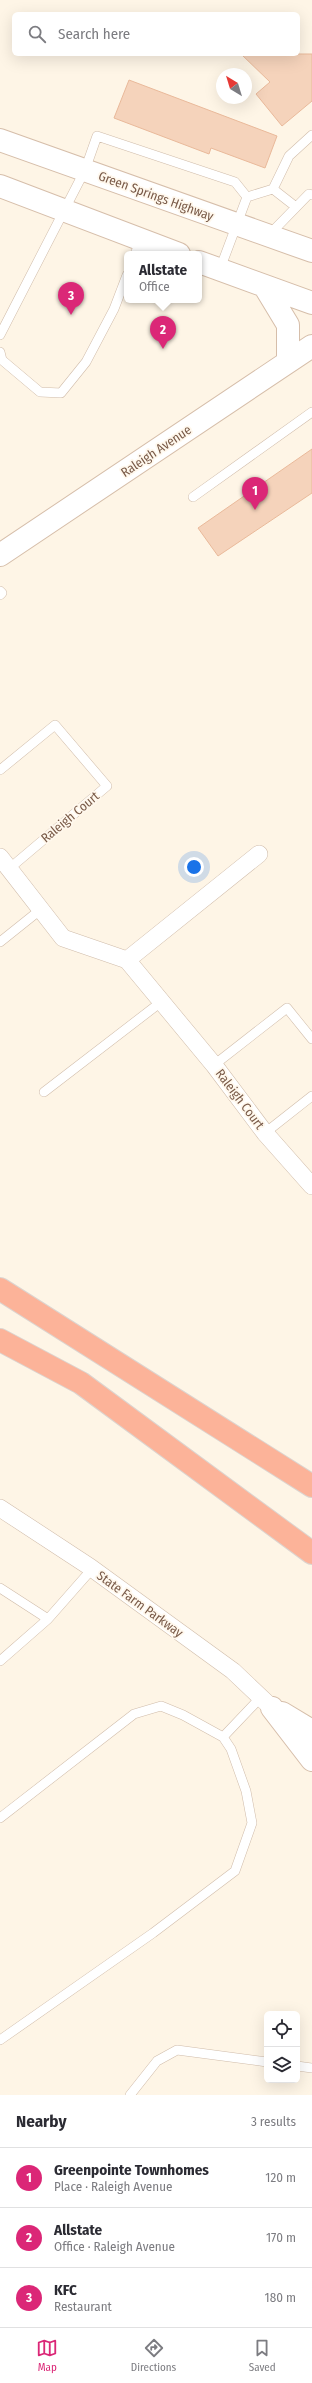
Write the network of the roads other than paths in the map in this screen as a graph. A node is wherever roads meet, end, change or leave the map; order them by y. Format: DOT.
graph roads {
  1 [pos="312,135"];
  2 [pos="0,140"];
  3 [pos="84,170"];
  4 [pos="273,189"];
  5 [pos="2,192"];
  6 [pos="312,195"];
  7 [pos="247,197"];
  8 [pos="296,208"];
  9 [pos="63,210"];
  10 [pos="238,225"];
  11 [pos="268,236"];
  12 [pos="138,247"];
  13 [pos="161,251"];
  14 [pos="312,251"];
  15 [pos="202,263"];
  16 [pos="220,269"];
  17 [pos="124,283"];
  18 [pos="266,287"];
  19 [pos="312,303"];
  20 [pos="0,335"];
  21 [pos="312,346"];
  22 [pos="0,352"];
  23 [pos="288,362"];
  24 [pos="312,412"];
  25 [pos="193,497"];
  26 [pos="0,555"];
  27 [pos="0,591"];
  28 [pos="0,595"];
  29 [pos="0,770"];
  30 [pos="259,854"];
  31 [pos="5,863"];
  32 [pos="40,910"];
  33 [pos="0,942"];
  34 [pos="127,960"];
  35 [pos="161,1002"];
  36 [pos="312,1039"];
  37 [pos="214,1065"];
  38 [pos="44,1092"];
  39 [pos="312,1096"];
  40 [pos="265,1133"];
  41 [pos="312,1186"];
  42 [pos="0,1289"];
  43 [pos="0,1340"];
  44 [pos="312,1486"];
  45 [pos="0,1508"];
  46 [pos="312,1553"];
  47 [pos="92,1569"];
  48 [pos="0,1588"];
  49 [pos="48,1619"];
  50 [pos="0,1661"];
  51 [pos="267,1703"];
  52 [pos="312,1731"];
  53 [pos="224,1737"];
  54 [pos="312,1760"];
  55 [pos="0,1818"];
  56 [pos="0,2040"];
  57 [pos="264,2062"];
  58 [pos="300,2066"];
  59 [pos="312,2068"];
  60 [pos="130,2095"];
  1 -- 4 [label="lane"];
  2 -- 3 [label="main road, Green Springs Highway"];
  3 -- 7 [label="lane"];
  3 -- 9 [label="lane"];
  3 -- 10 [label="main road, Green Springs Highway"];
  4 -- 7 [label="lane"];
  4 -- 8 [label="lane"];
  5 -- 9 [label="main road"];
  6 -- 8 [label="lane"];
  7 -- 10 [label="lane"];
  8 -- 11 [label="lane"];
  9 -- 12 [label="main road"];
  9 -- 20 [label="lane"];
  10 -- 11 [label="main road, Green Springs Highway"];
  10 -- 16 [label="lane"];
  11 -- 14 [label="main road, Green Springs Highway"];
  12 -- 13 [label="main road"];
  15 -- 16 [label="main road"];
  16 -- 18 [label="main road"];
  17 -- 22 [label="lane"];
  18 -- 19 [label="main road"];
  18 -- 23 [label="main road"];
  21 -- 23 [label="main road, Raleigh Avenue"];
  23 -- 26 [label="main road, Raleigh Avenue"];
  24 -- 25 [label="lane"];
  27 -- 28 [label="lane"];
  29 -- 31 [label="lane, Raleigh Court"];
  30 -- 34 [label="street"];
  31 -- 32 [label="street, Raleigh Court"];
  32 -- 33 [label="lane"];
  32 -- 34 [label="street, Raleigh Court"];
  34 -- 35 [label="street, Raleigh Court"];
  35 -- 37 [label="street, Raleigh Court"];
  35 -- 38 [label="lane"];
  36 -- 37 [label="lane, Raleigh Court"];
  37 -- 40 [label="street, Raleigh Court"];
  39 -- 40 [label="lane, Raleigh Court"];
  40 -- 41 [label="street, Raleigh Court"];
  42 -- 44 [label="highway"];
  43 -- 46 [label="highway"];
  45 -- 47 [label="street, State Farm Parkway"];
  47 -- 49 [label="lane"];
  47 -- 51 [label="street, State Farm Parkway"];
  48 -- 49 [label="lane"];
  49 -- 50 [label="lane"];
  51 -- 52 [label="main road, State Farm Parkway"];
  51 -- 53 [label="lane"];
  51 -- 54 [label="main road, State Farm Parkway"];
  53 -- 55 [label="lane"];
  53 -- 56 [label="lane"];
  57 -- 60 [label="lane"];
  58 -- 59 [label="lane"];
}
